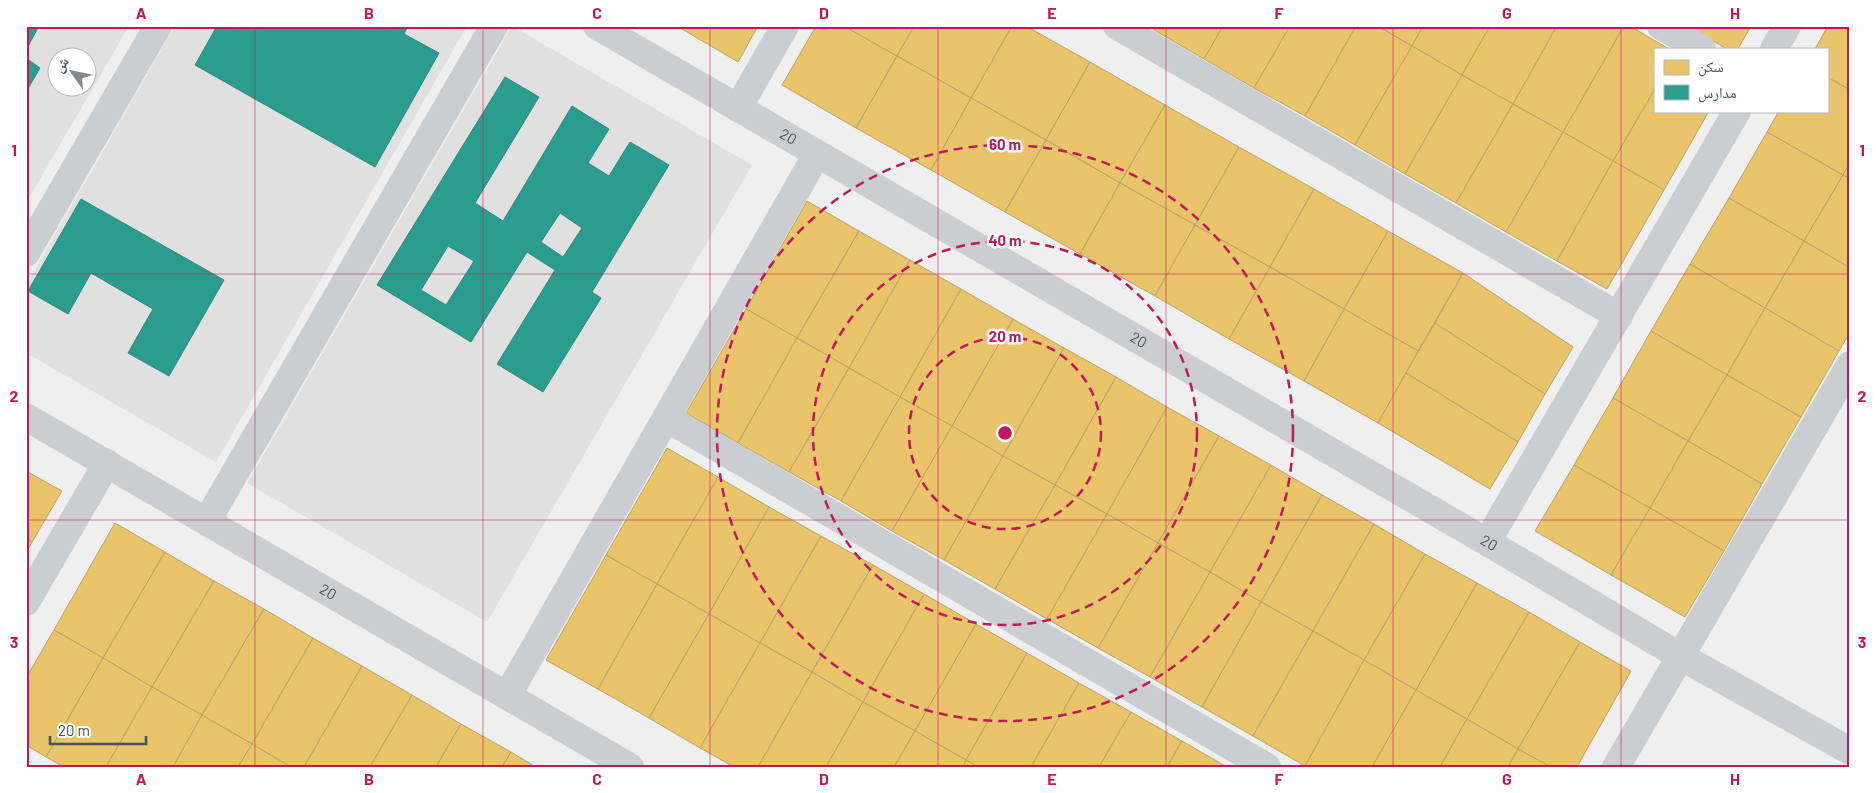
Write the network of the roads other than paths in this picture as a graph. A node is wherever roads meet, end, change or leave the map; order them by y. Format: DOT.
graph roads {
  1 [pos="158,26"];
  2 [pos="494,26"];
  3 [pos="597,26"];
  4 [pos="785,26"];
  5 [pos="1117,26"];
  6 [pos="1662,26"];
  7 [pos="1787,26"];
  8 [pos="1700,48"];
  9 [pos="1775,48"];
  10 [pos="738,108"];
  11 [pos="1737,112"];
  12 [pos="817,154"];
  13 [pos="26,253"];
  14 [pos="1619,316"];
  15 [pos="1850,365"];
  16 [pos="26,417"];
  17 [pos="666,418"];
  18 [pos="107,464"];
  19 [pos="207,521"];
  20 [pos="1488,542"];
  21 [pos="26,602"];
  22 [pos="1680,656"];
  23 [pos="507,696"];
  24 [pos="1850,751"];
  25 [pos="630,767"];
  26 [pos="1267,767"];
  27 [pos="1616,767"];
  1 -- 13 [label="street"];
  2 -- 19 [label="street"];
  3 -- 10 [label="street, 20"];
  4 -- 10 [label="street"];
  5 -- 14 [label="street"];
  6 -- 8 [label="street"];
  7 -- 9 [label="street"];
  10 -- 12 [label="street, 20"];
  11 -- 14 [label="street"];
  12 -- 17 [label="street"];
  12 -- 20 [label="street, 20"];
  14 -- 20 [label="street"];
  15 -- 22 [label="street"];
  16 -- 18 [label="street, 20"];
  17 -- 23 [label="street"];
  17 -- 26 [label="street"];
  18 -- 19 [label="street, 20"];
  18 -- 21 [label="street"];
  19 -- 23 [label="street, 20"];
  20 -- 22 [label="street, 20"];
  22 -- 24 [label="street, 20"];
  22 -- 27 [label="street"];
  23 -- 25 [label="street, 20"];
}
